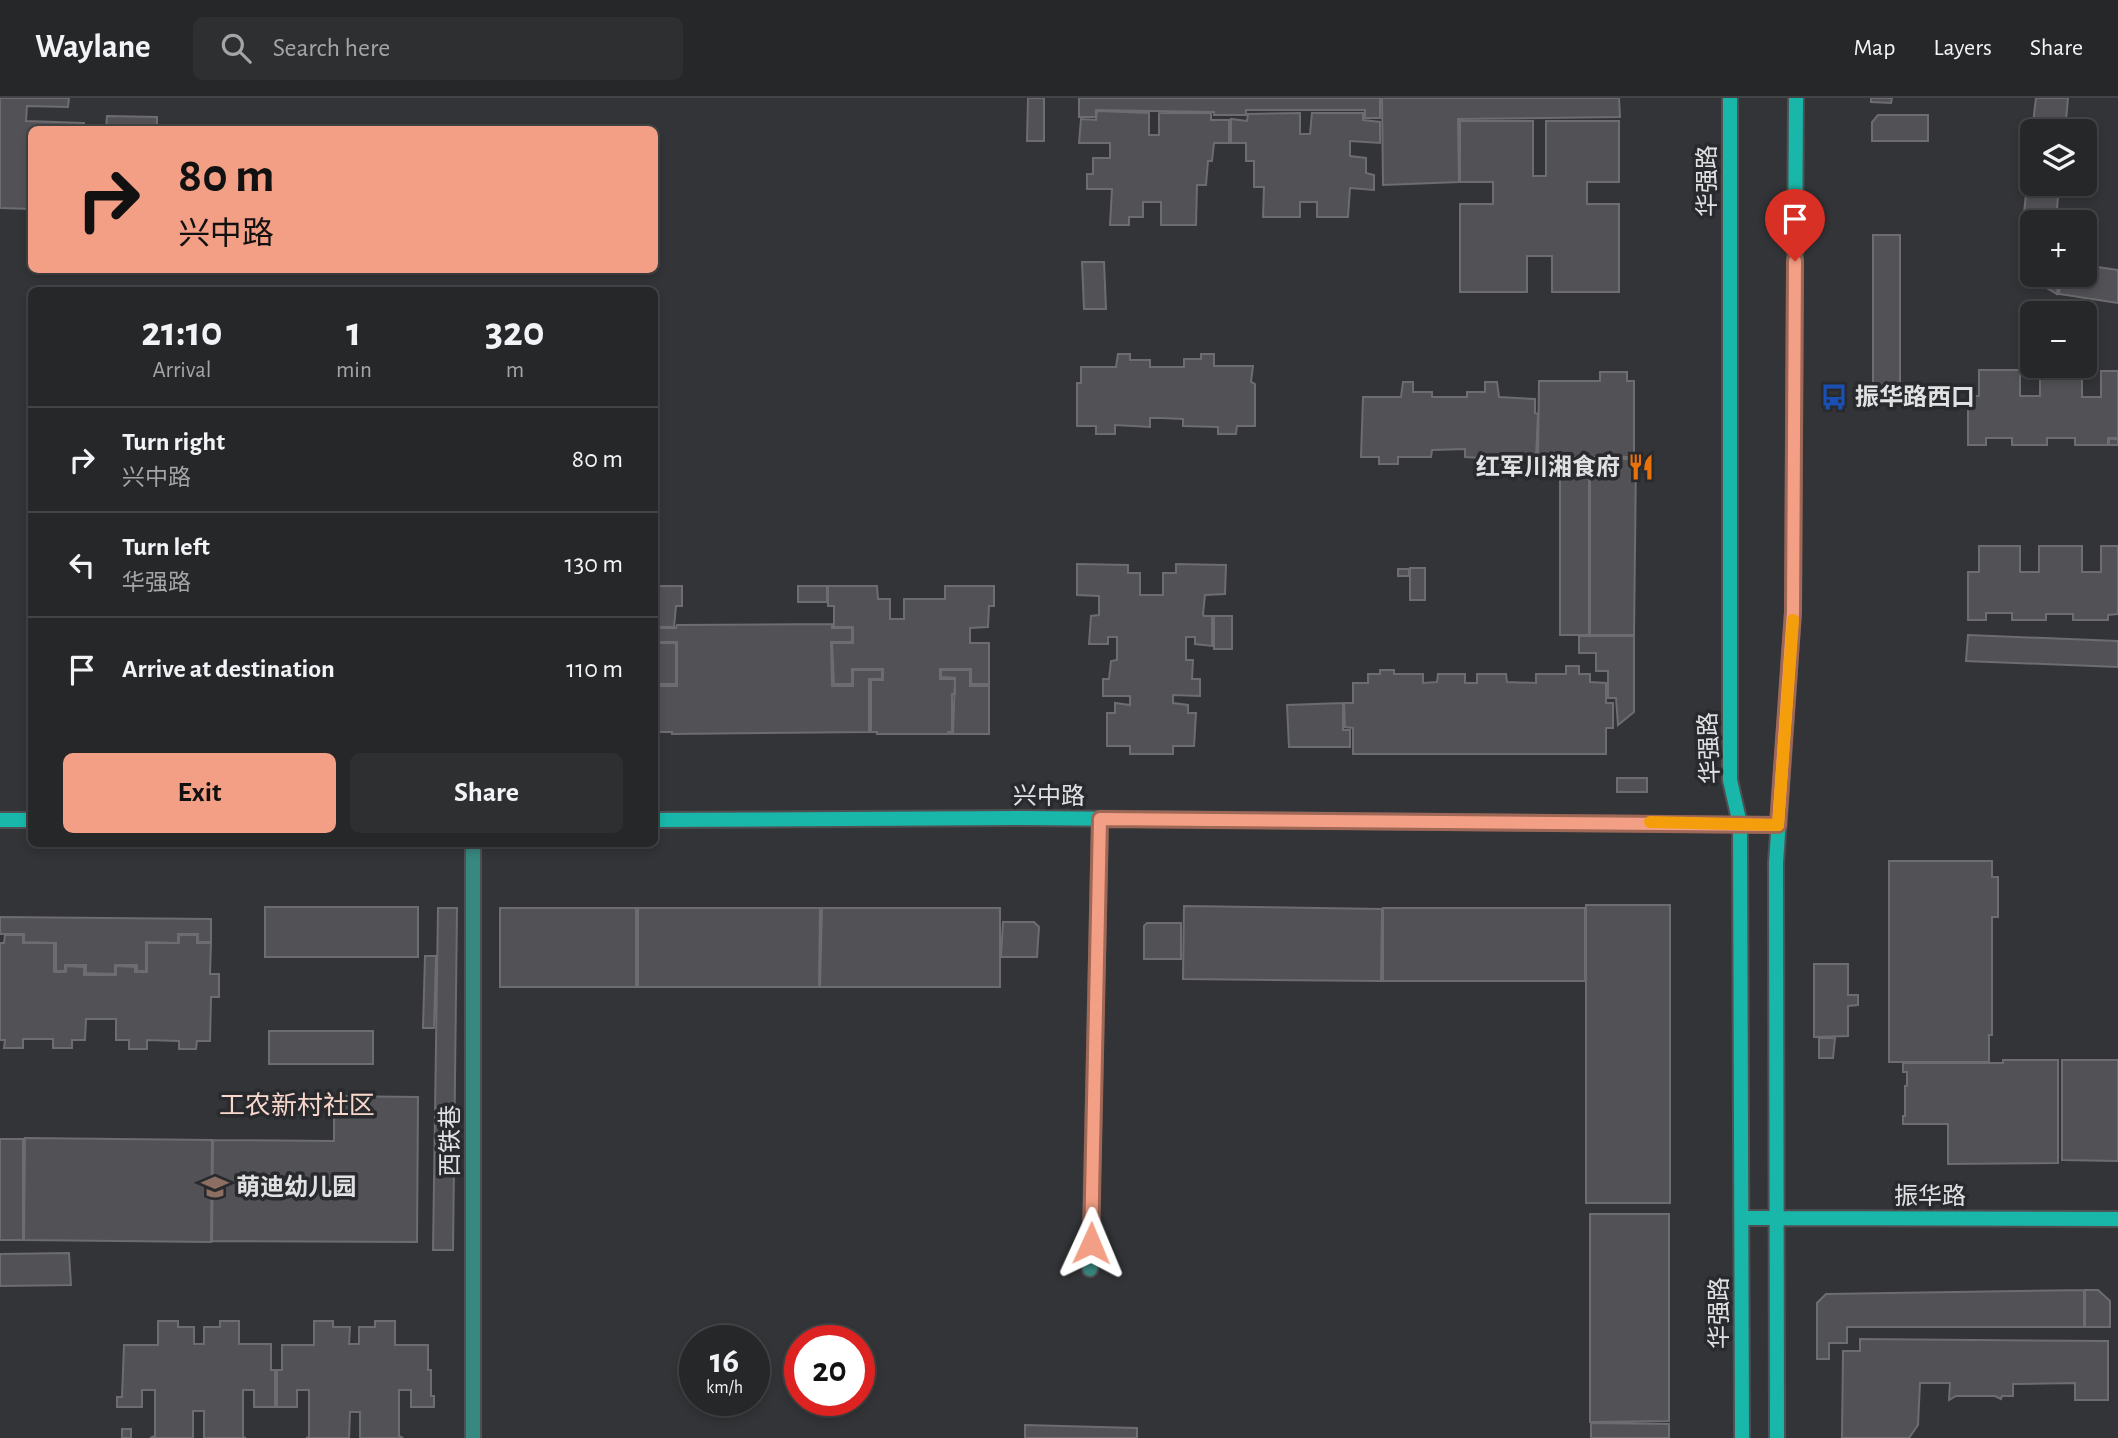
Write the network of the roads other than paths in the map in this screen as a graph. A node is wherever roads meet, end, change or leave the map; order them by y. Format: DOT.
graph roads {
  1 [pos="1730,98"];
  2 [pos="1796,98"];
  3 [pos="1100,819"];
  4 [pos="0,820"];
  5 [pos="28,820"];
  6 [pos="658,820"];
  7 [pos="1740,824"];
  8 [pos="1778,825"];
  9 [pos="473,847"];
  10 [pos="1742,1218"];
  11 [pos="1776,1218"];
  12 [pos="2118,1219"];
  13 [pos="1090,1269"];
  14 [pos="473,1438"];
  15 [pos="1742,1438"];
  16 [pos="1777,1438"];
  1 -- 7 [label="main road, 华强路"];
  2 -- 8 [label="main road"];
  3 -- 6 [label="main road, 兴中路"];
  3 -- 7 [label="main road, 兴中路"];
  3 -- 13 [label="street"];
  4 -- 5 [label="main road"];
  7 -- 8 [label="main road, 兴中路"];
  7 -- 10 [label="main road, 华强路"];
  8 -- 11 [label="main road"];
  9 -- 14 [label="street, 西铁巷"];
  10 -- 11 [label="main road, 振华路"];
  10 -- 15 [label="main road, 华强路"];
  11 -- 12 [label="main road, 振华路"];
  11 -- 16 [label="main road"];
}
